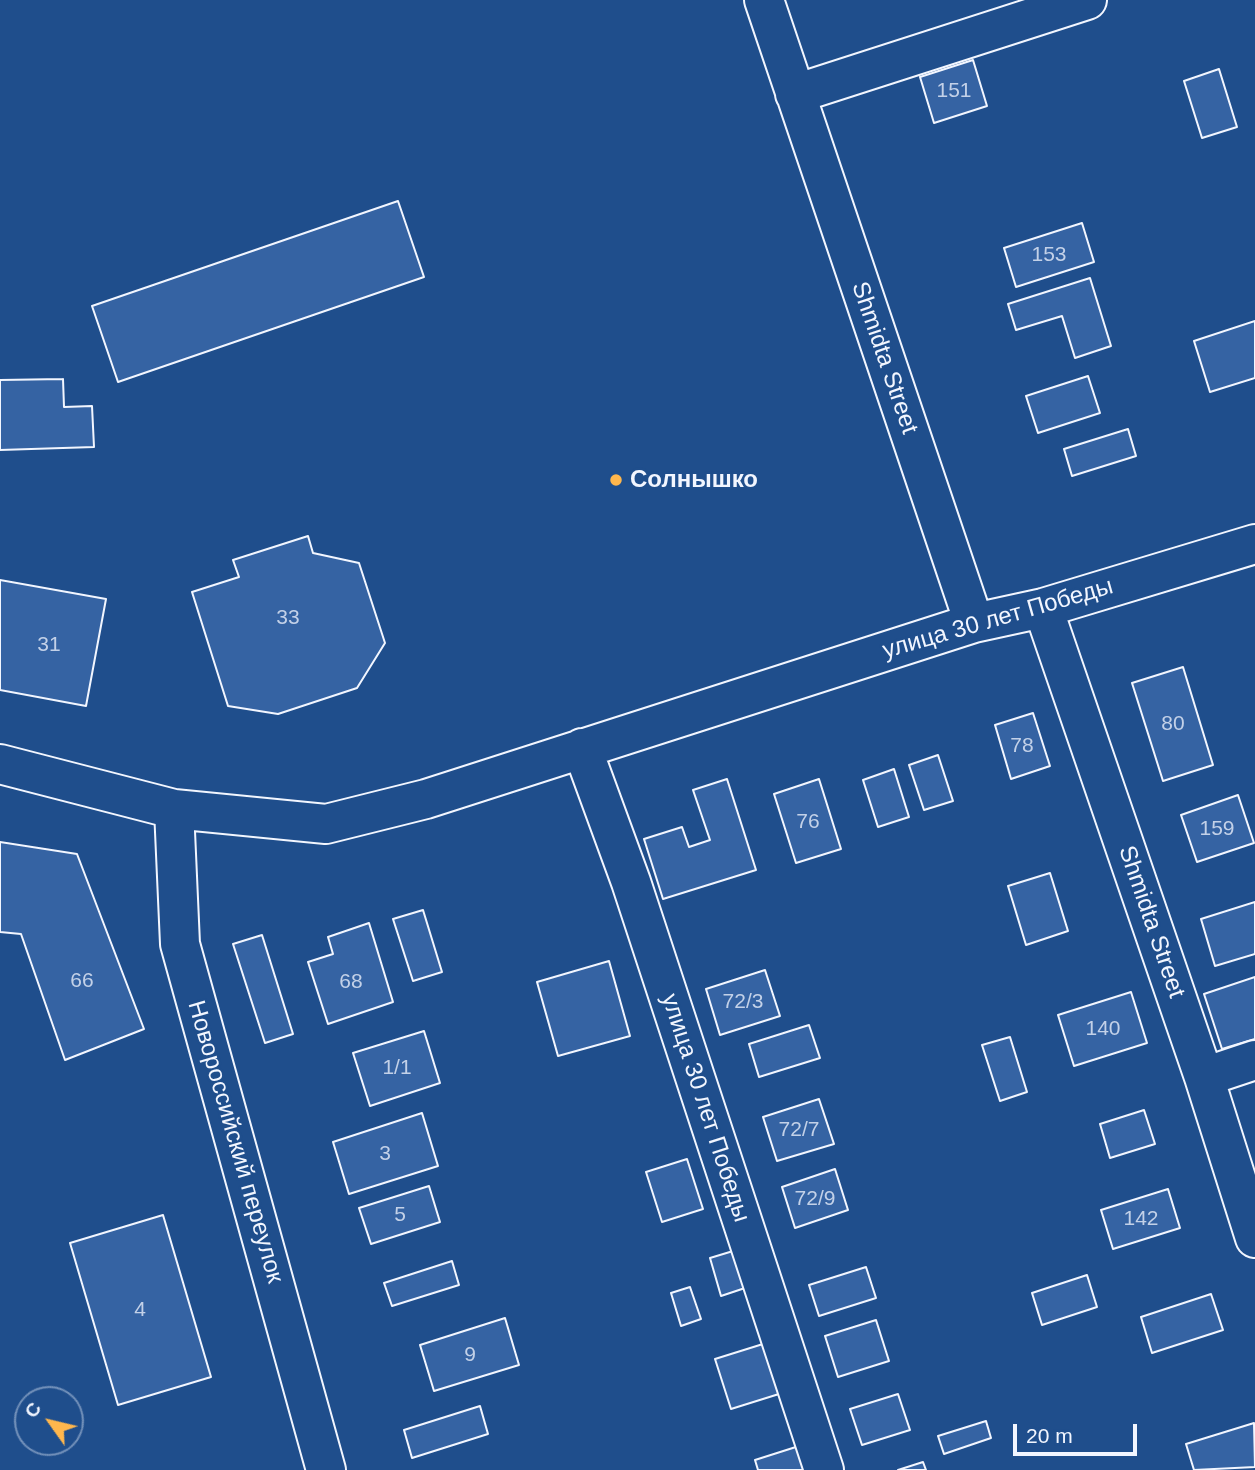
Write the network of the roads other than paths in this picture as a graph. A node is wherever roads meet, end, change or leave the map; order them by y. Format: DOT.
graph roads {
  1 [pos="764,0"];
  2 [pos="1087,0"];
  3 [pos="795,94"];
  4 [pos="1255,544"];
  5 [pos="1043,608"];
  6 [pos="974,623"];
  7 [pos="582,748"];
  8 [pos="0,764"];
  9 [pos="174,809"];
  10 [pos="1255,1060"];
  11 [pos="1204,1077"];
  12 [pos="1255,1238"];
  13 [pos="326,1470"];
  14 [pos="824,1470"];
  1 -- 3 [label="street, Shmidta Street"];
  2 -- 3 [label="street"];
  3 -- 6 [label="street, Shmidta Street"];
  4 -- 5 [label="street, улица 30 лет Победы"];
  5 -- 6 [label="street, улица 30 лет Победы"];
  5 -- 11 [label="street, Shmidta Street"];
  6 -- 7 [label="street, улица 30 лет Победы"];
  7 -- 9 [label="street, улица 30 лет Победы"];
  7 -- 14 [label="street, улица 30 лет Победы"];
  8 -- 9 [label="street, улица 30 лет Победы"];
  9 -- 13 [label="street, Новороссийский переулок"];
  10 -- 11 [label="street"];
  11 -- 12 [label="street, Shmidta Street"];
}
